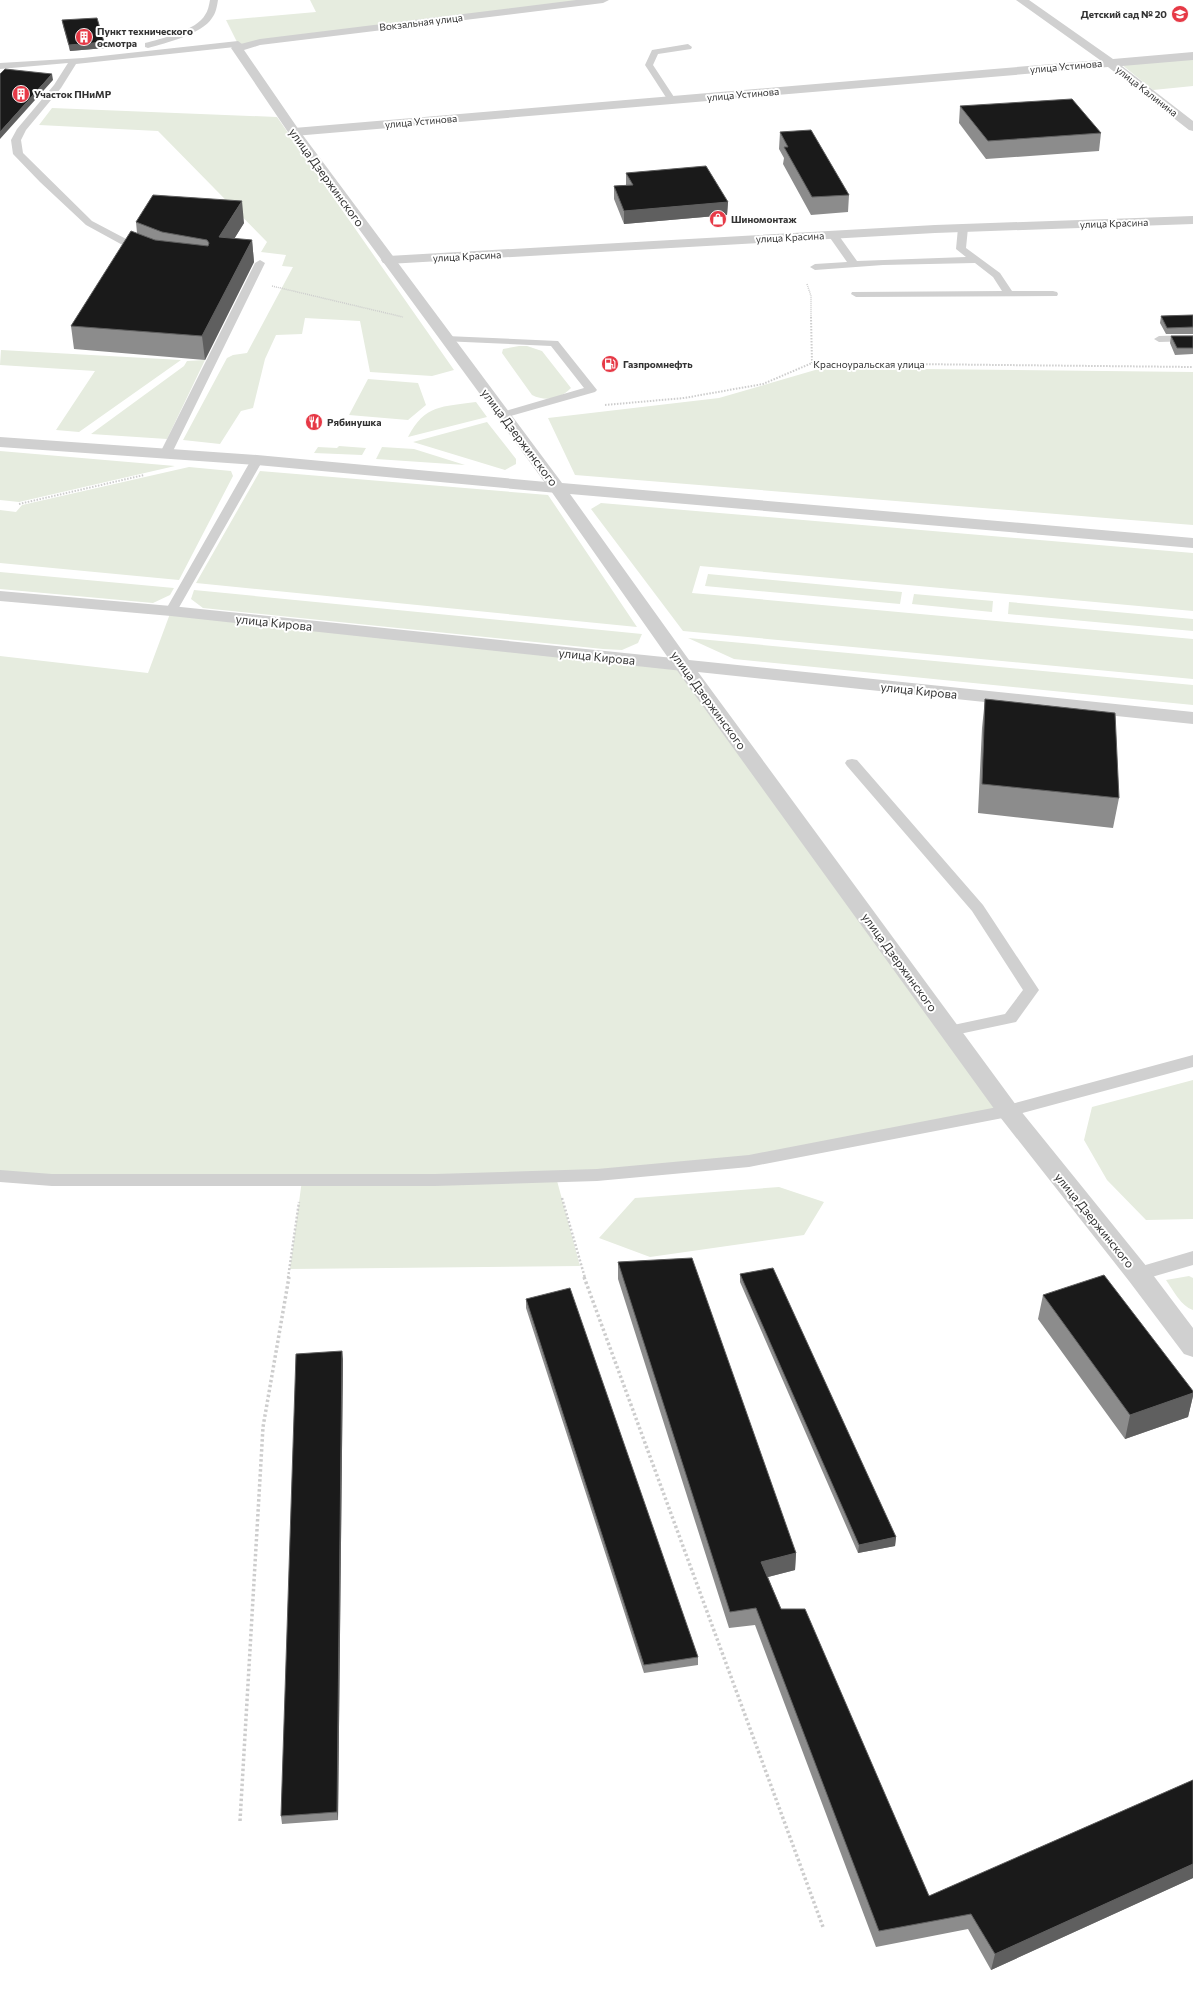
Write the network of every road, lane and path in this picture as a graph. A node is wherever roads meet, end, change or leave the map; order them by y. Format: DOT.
graph roads {
  1 [pos="214,0"];
  2 [pos="603,0"];
  3 [pos="1022,0"];
  4 [pos="239,46"];
  5 [pos="688,47"];
  6 [pos="1193,56"];
  7 [pos="73,62"];
  8 [pos="1111,63"];
  9 [pos="0,66"];
  10 [pos="672,100"];
  11 [pos="1193,127"];
  12 [pos="294,132"];
  13 [pos="1193,220"];
  14 [pos="963,228"];
  15 [pos="833,235"];
  16 [pos="155,256"];
  17 [pos="388,260"];
  18 [pos="976,260"];
  19 [pos="260,263"];
  20 [pos="854,264"];
  21 [pos="815,267"];
  22 [pos="806,282"];
  23 [pos="250,284"];
  24 [pos="856,294"];
  25 [pos="1008,294"];
  26 [pos="1053,294"];
  27 [pos="408,318"];
  28 [pos="1193,338"];
  29 [pos="446,339"];
  30 [pos="1159,339"];
  31 [pos="812,363"];
  32 [pos="1193,367"];
  33 [pos="598,406"];
  34 [pos="503,415"];
  35 [pos="0,442"];
  36 [pos="166,453"];
  37 [pos="257,460"];
  38 [pos="150,473"];
  39 [pos="557,488"];
  40 [pos="19,504"];
  41 [pos="1193,544"];
  42 [pos="0,596"];
  43 [pos="171,611"];
  44 [pos="683,665"];
  45 [pos="1193,718"];
  46 [pos="852,763"];
  47 [pos="950,1031"];
  48 [pos="1193,1060"];
  49 [pos="1008,1111"];
  50 [pos="0,1176"];
  51 [pos="556,1176"];
  52 [pos="302,1180"];
  53 [pos="1193,1258"];
  54 [pos="1138,1274"];
  55 [pos="1193,1347"];
  56 [pos="240,1821"];
  57 [pos="823,1927"];
  1 -- 7 [label="lane"];
  2 -- 4 [label="street, Вокзальная улица"];
  3 -- 8 [label="street, улица Калинина"];
  4 -- 7 [label="lane"];
  4 -- 12 [label="street, улица Дзержинского"];
  5 -- 10 [label="lane"];
  6 -- 8 [label="street, улица Устинова"];
  7 -- 9 [label="lane"];
  7 -- 16 [label="lane"];
  8 -- 10 [label="street, улица Устинова"];
  8 -- 11 [label="street, улица Калинина"];
  10 -- 12 [label="street, улица Устинова"];
  12 -- 17 [label="street, улица Дзержинского"];
  13 -- 14 [label="street, улица Красина"];
  14 -- 15 [label="street, улица Красина"];
  14 -- 18 [label="lane"];
  15 -- 17 [label="street, улица Красина"];
  15 -- 20 [label="lane"];
  17 -- 29 [label="street, улица Дзержинского"];
  18 -- 20 [label="lane"];
  18 -- 25 [label="lane"];
  19 -- 23 [label="lane"];
  20 -- 21 [label="lane"];
  22 -- 31 [label="path"];
  23 -- 27 [label="path"];
  23 -- 36 [label="lane"];
  24 -- 25 [label="lane"];
  25 -- 26 [label="lane"];
  28 -- 30 [label="lane"];
  29 -- 34 [label="street, улица Дзержинского"];
  29 -- 34 [label="lane"];
  31 -- 32 [label="path, Красноуральская улица"];
  31 -- 33 [label="path, Красноуральская улица"];
  34 -- 39 [label="street, улица Дзержинского"];
  35 -- 36 [label="street"];
  36 -- 37 [label="street"];
  37 -- 39 [label="street"];
  37 -- 43 [label="lane"];
  38 -- 40 [label="path"];
  39 -- 41 [label="street"];
  39 -- 44 [label="street, улица Дзержинского"];
  42 -- 43 [label="street, улица Кирова"];
  43 -- 44 [label="street, улица Кирова"];
  44 -- 45 [label="street, улица Кирова"];
  44 -- 47 [label="street, улица Дзержинского"];
  46 -- 47 [label="lane"];
  47 -- 49 [label="street, улица Дзержинского"];
  48 -- 49 [label="lane"];
  49 -- 51 [label="lane"];
  49 -- 54 [label="street, улица Дзержинского"];
  50 -- 52 [label="lane"];
  51 -- 52 [label="lane"];
  51 -- 57 [label="path"];
  52 -- 56 [label="path"];
  53 -- 54 [label="lane"];
  54 -- 55 [label="street, улица Дзержинского"];
}
